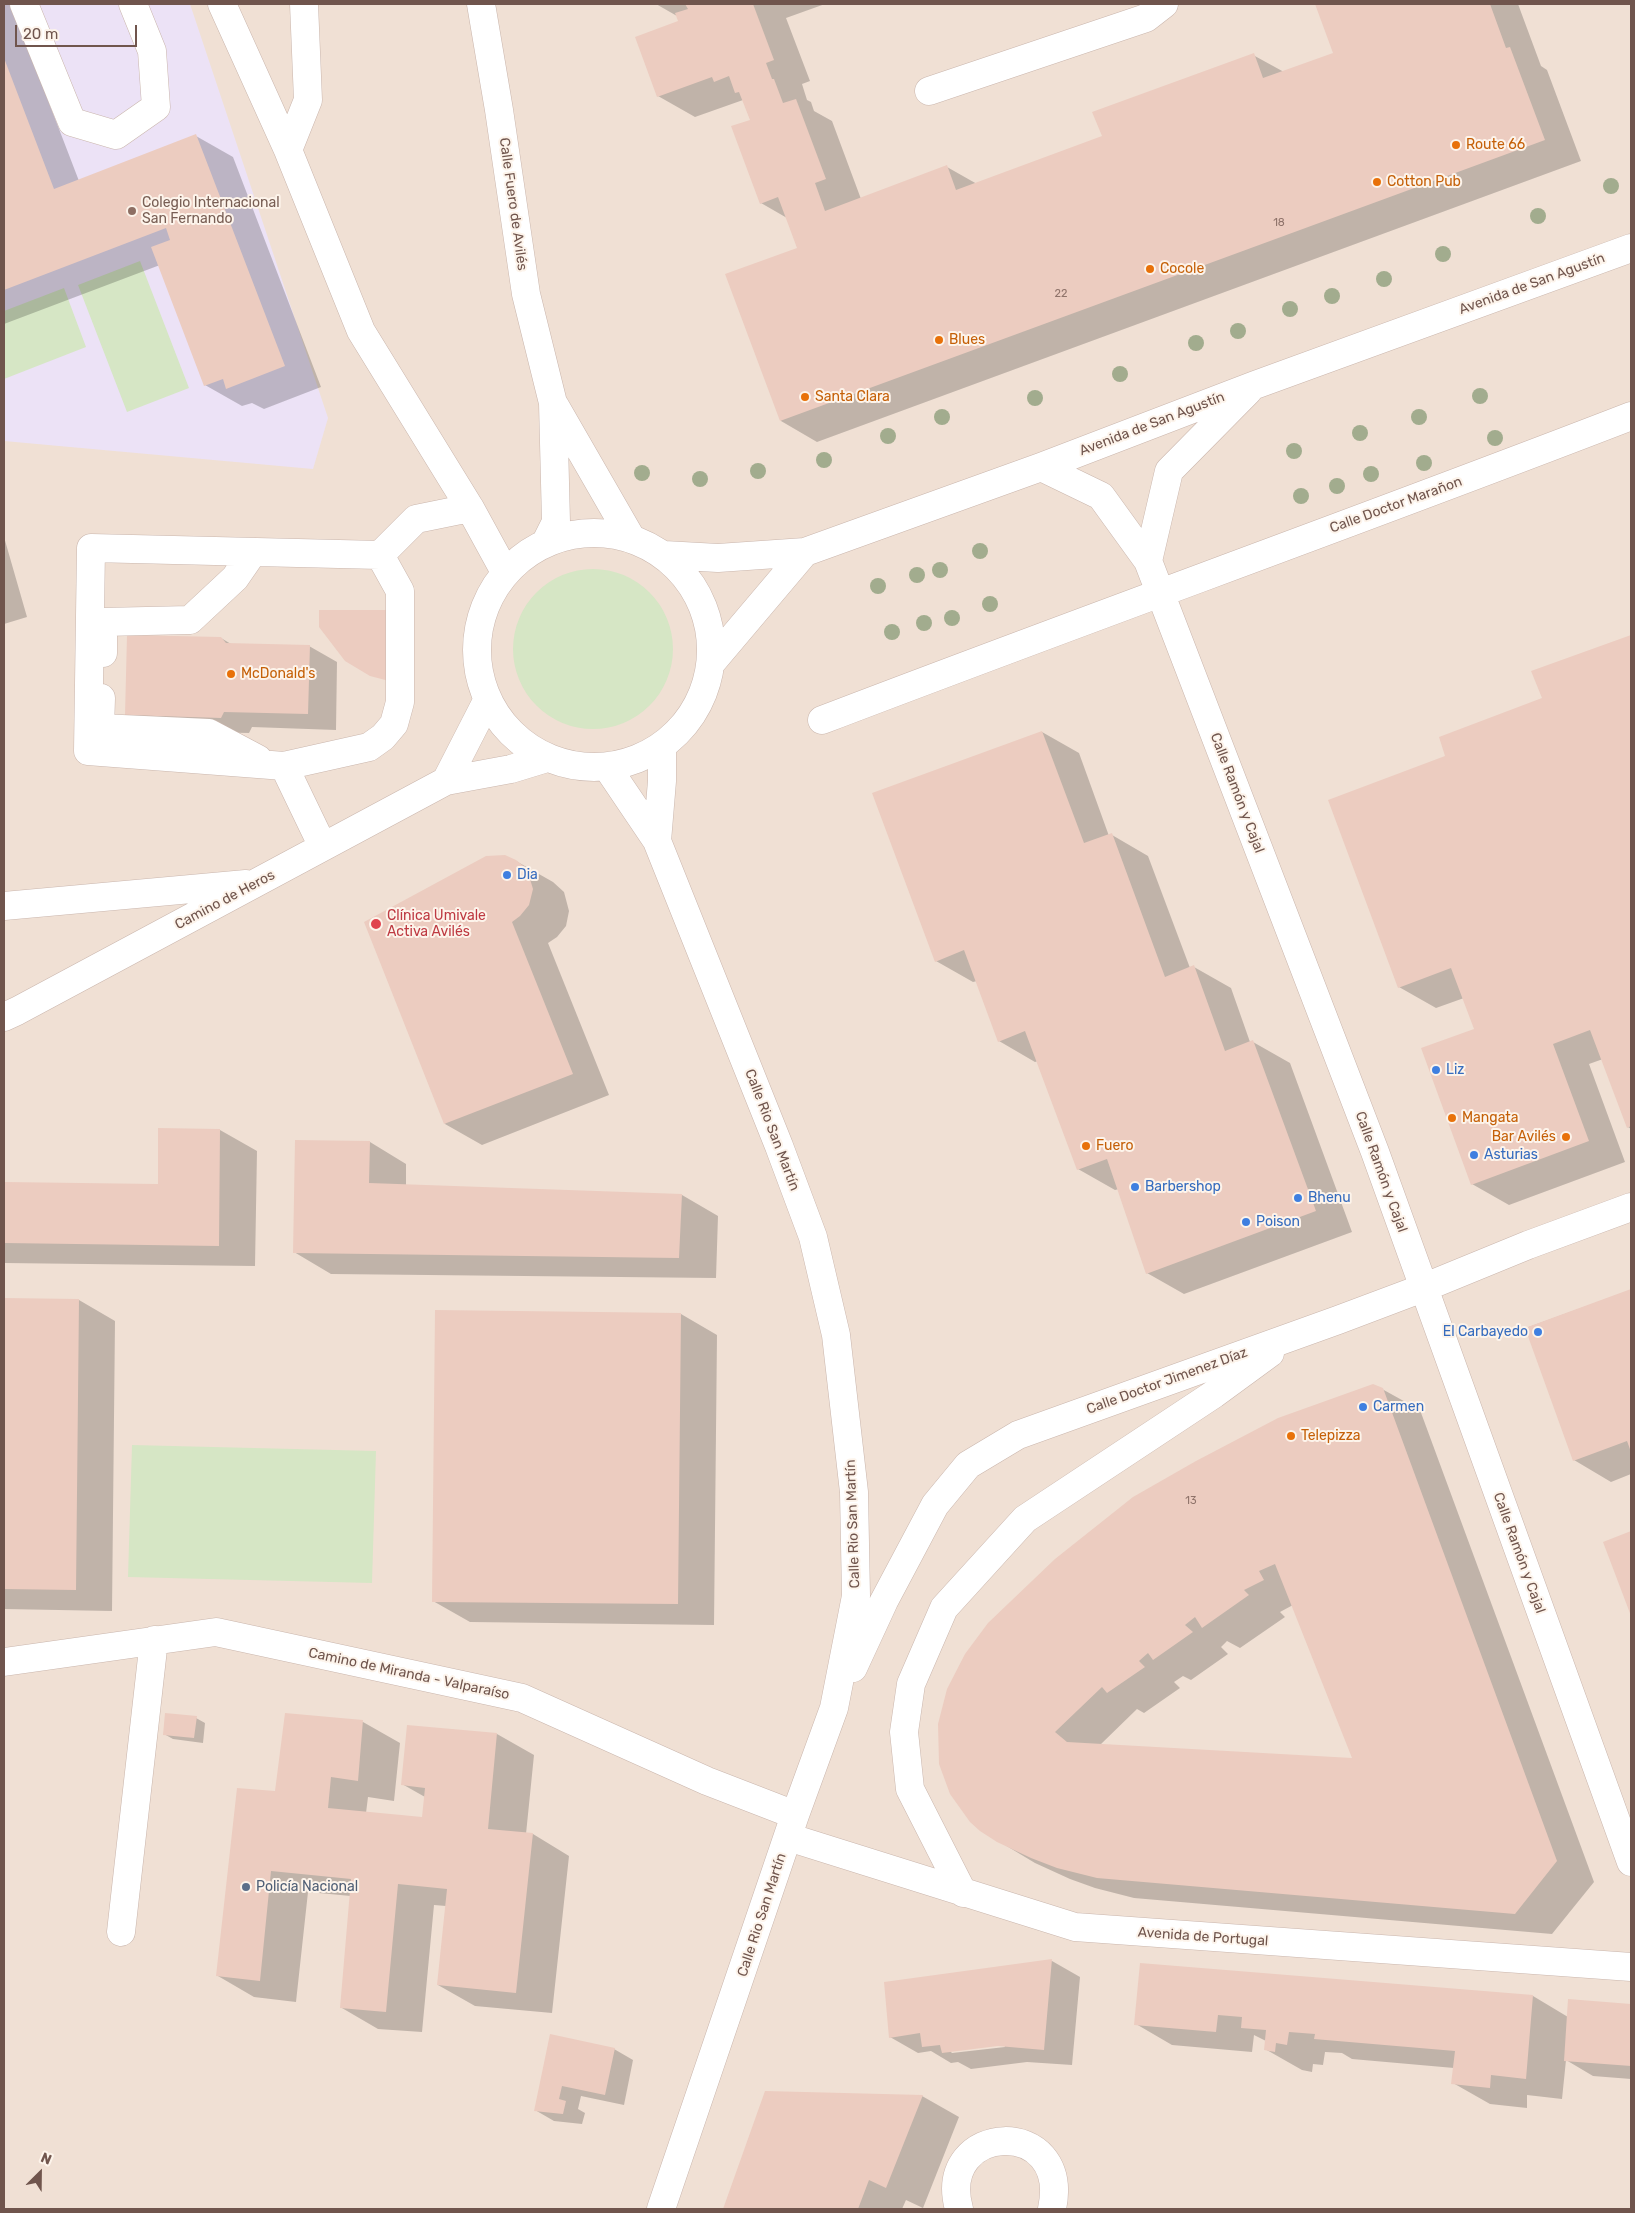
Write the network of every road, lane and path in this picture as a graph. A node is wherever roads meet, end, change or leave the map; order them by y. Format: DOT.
graph roads {
  1 [pos="24,4"];
  2 [pos="133,4"];
  3 [pos="222,4"];
  4 [pos="304,4"];
  5 [pos="481,4"];
  6 [pos="1164,4"];
  7 [pos="929,91"];
  8 [pos="288,150"];
  9 [pos="1631,248"];
  10 [pos="1255,385"];
  11 [pos="553,402"];
  12 [pos="1631,416"];
  13 [pos="1041,467"];
  14 [pos="470,508"];
  15 [pos="631,538"];
  16 [pos="546,542"];
  17 [pos="254,552"];
  18 [pos="805,552"];
  19 [pos="380,555"];
  20 [pos="664,555"];
  21 [pos="1148,561"];
  22 [pos="505,572"];
  23 [pos="1160,592"];
  24 [pos="712,662"];
  25 [pos="487,701"];
  26 [pos="822,720"];
  27 [pos="662,747"];
  28 [pos="547,758"];
  29 [pos="276,765"];
  30 [pos="607,768"];
  31 [pos="446,781"];
  32 [pos="657,841"];
  33 [pos="323,847"];
  34 [pos="257,883"];
  35 [pos="4,906"];
  36 [pos="4,1017"];
  37 [pos="1631,1207"];
  38 [pos="1423,1288"];
  39 [pos="1297,1334"];
  40 [pos="154,1640"];
  41 [pos="4,1662"];
  42 [pos="834,1708"];
  43 [pos="792,1826"];
  44 [pos="1631,1862"];
  45 [pos="964,1893"];
  46 [pos="121,1932"];
  47 [pos="1631,1967"];
  48 [pos="1059,2207"];
  49 [pos="661,2209"];
  50 [pos="959,2209"];
  1 -- 2 [label="street"];
  3 -- 8 [label="street"];
  4 -- 8 [label="street"];
  5 -- 11 [label="street, Calle Fuero de Avilés"];
  6 -- 7 [label="street"];
  8 -- 14 [label="street"];
  9 -- 10 [label="street, Avenida de San Agustín"];
  10 -- 13 [label="street, Avenida de San Agustín"];
  10 -- 21 [label="street"];
  11 -- 15 [label="street, Calle Fuero de Avilés"];
  11 -- 16 [label="street, Calle Fuero de Avilés"];
  12 -- 23 [label="street, Calle Doctor Marañon"];
  13 -- 18 [label="street, Avenida de San Agustín"];
  13 -- 21 [label="street, Calle Ramón y Cajal"];
  14 -- 19 [label="street"];
  14 -- 22 [label="street"];
  15 -- 16 [label="street"];
  15 -- 20 [label="street"];
  16 -- 22 [label="street"];
  17 -- 19 [label="street"];
  17 -- 29 [label="street"];
  17 -- 29 [label="street"];
  18 -- 20 [label="street, Avenida de San Agustín"];
  18 -- 24 [label="street"];
  19 -- 29 [label="street"];
  20 -- 24 [label="street"];
  21 -- 23 [label="street, Calle Ramón y Cajal"];
  22 -- 25 [label="street"];
  23 -- 26 [label="street, Calle Doctor Marañon"];
  23 -- 38 [label="street, Calle Ramón y Cajal"];
  24 -- 27 [label="street"];
  25 -- 28 [label="street"];
  25 -- 31 [label="street"];
  27 -- 30 [label="street"];
  27 -- 32 [label="street"];
  28 -- 30 [label="street"];
  28 -- 31 [label="street, Camino de Heros"];
  29 -- 33 [label="street"];
  30 -- 32 [label="street"];
  31 -- 33 [label="street, Camino de Heros"];
  32 -- 42 [label="street, Calle Rio San Martín"];
  33 -- 34 [label="street, Camino de Heros"];
  34 -- 35 [label="street"];
  34 -- 36 [label="street, Camino de Heros"];
  37 -- 38 [label="street, Calle Doctor Jimenez Díaz"];
  38 -- 39 [label="street, Calle Doctor Jimenez Díaz"];
  38 -- 44 [label="street, Calle Ramón y Cajal"];
  39 -- 42 [label="street, Calle Doctor Jimenez Díaz"];
  39 -- 45 [label="street"];
  40 -- 41 [label="street, Camino de Miranda - Valparaíso"];
  40 -- 43 [label="street, Camino de Miranda - Valparaíso"];
  40 -- 46 [label="street"];
  42 -- 43 [label="street, Calle Rio San Martín"];
  43 -- 45 [label="street, Avenida de Portugal"];
  43 -- 49 [label="street, Calle Rio San Martín"];
  45 -- 47 [label="street, Avenida de Portugal"];
  48 -- 50 [label="street"];
}
